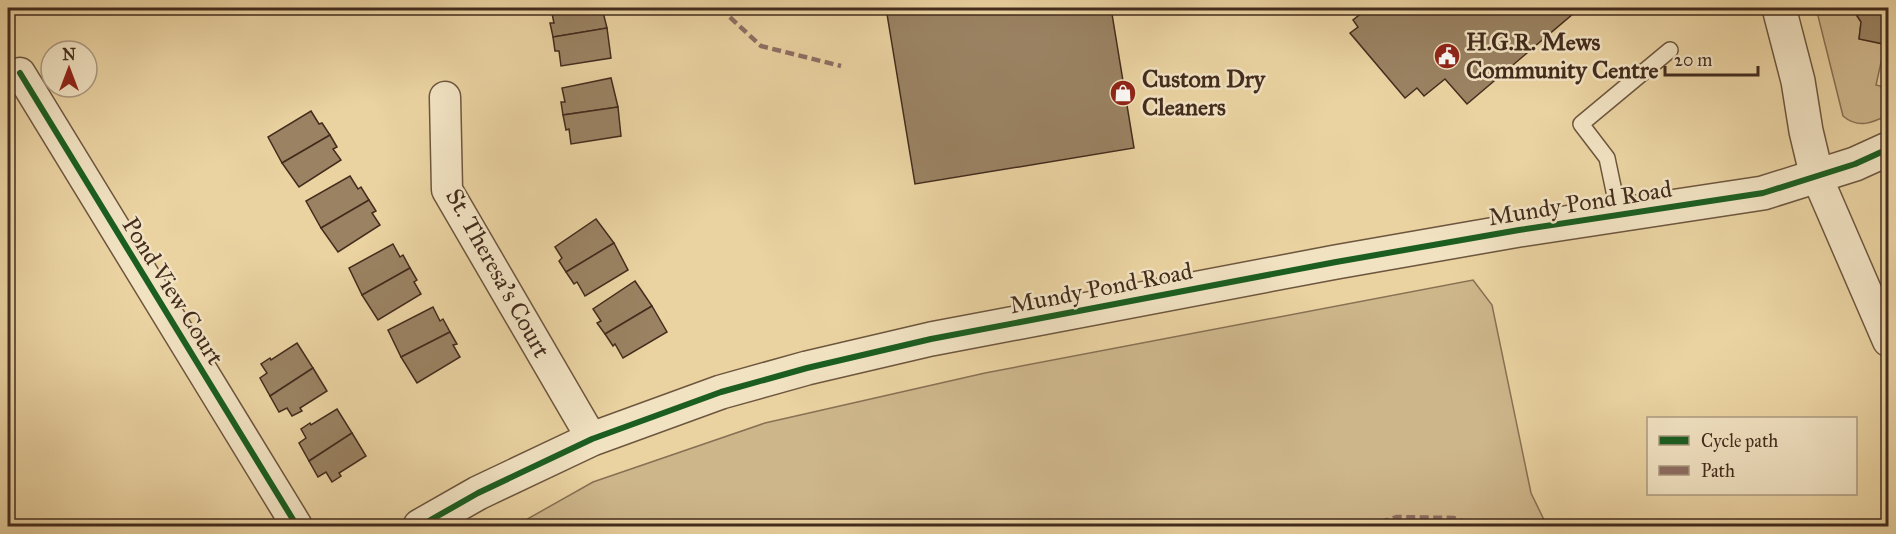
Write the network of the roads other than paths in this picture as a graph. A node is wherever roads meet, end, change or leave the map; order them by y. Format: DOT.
graph roads {
  1 [pos="1779,8"];
  2 [pos="1670,50"];
  3 [pos="20,73"];
  4 [pos="445,97"];
  5 [pos="1888,149"];
  6 [pos="1817,177"];
  7 [pos="1619,215"];
  8 [pos="1888,341"];
  9 [pos="592,439"];
  10 [pos="297,526"];
  11 [pos="420,526"];
  1 -- 6 [label="street"];
  2 -- 7 [label="lane"];
  3 -- 10 [label="street, Pond View Court"];
  4 -- 9 [label="street, St. Theresa's Court"];
  5 -- 6 [label="street, Mundy Pond Road"];
  6 -- 7 [label="street, Mundy Pond Road"];
  6 -- 8 [label="street"];
  7 -- 9 [label="street, Mundy Pond Road"];
  9 -- 11 [label="street, Mundy Pond Road"];
}
